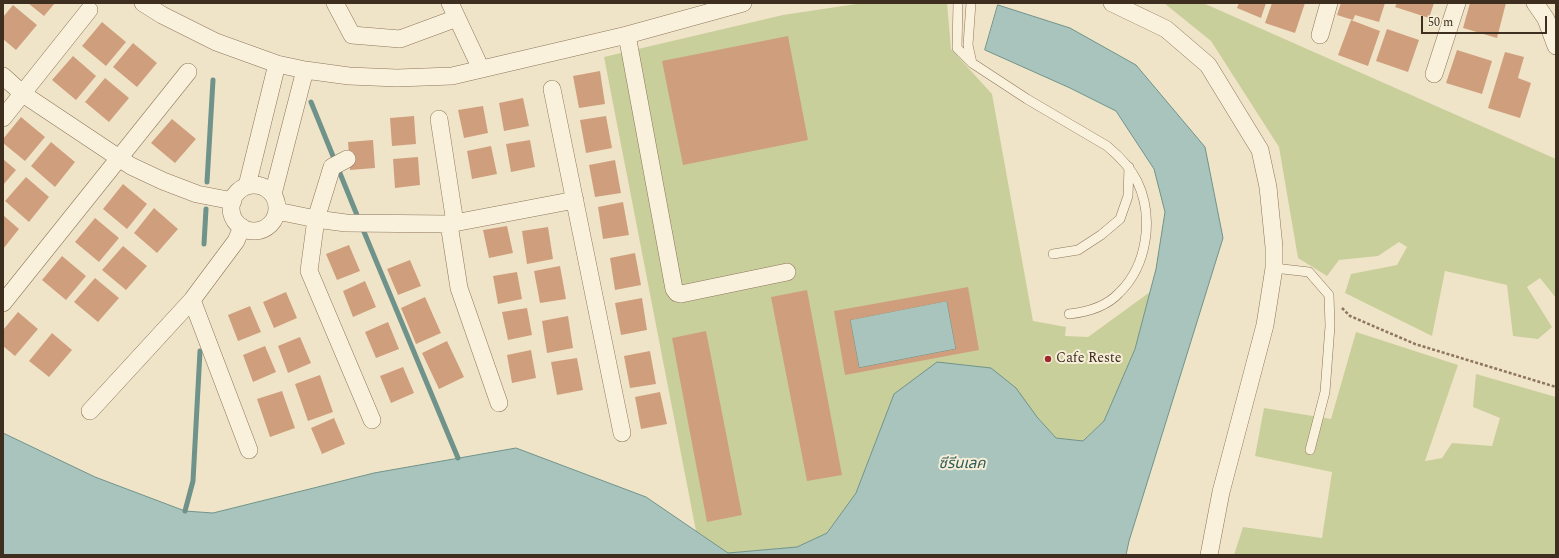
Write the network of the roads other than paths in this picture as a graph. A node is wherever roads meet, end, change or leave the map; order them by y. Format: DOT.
graph roads {
  1 [pos="336,3"];
  2 [pos="743,3"];
  3 [pos="958,3"];
  4 [pos="971,3"];
  5 [pos="1112,3"];
  6 [pos="1329,3"];
  7 [pos="1457,3"];
  8 [pos="1535,3"];
  9 [pos="152,5"];
  10 [pos="89,10"];
  11 [pos="454,11"];
  12 [pos="1551,16"];
  13 [pos="627,35"];
  14 [pos="1320,35"];
  15 [pos="1556,46"];
  16 [pos="972,63"];
  17 [pos="277,64"];
  18 [pos="481,69"];
  19 [pos="305,70"];
  20 [pos="188,72"];
  21 [pos="1434,74"];
  22 [pos="3,76"];
  23 [pos="552,89"];
  24 [pos="23,94"];
  25 [pos="3,118"];
  26 [pos="439,119"];
  27 [pos="120,158"];
  28 [pos="340,163"];
  29 [pos="1129,167"];
  30 [pos="248,186"];
  31 [pos="273,194"];
  32 [pos="575,200"];
  33 [pos="233,201"];
  34 [pos="277,211"];
  35 [pos="316,219"];
  36 [pos="452,223"];
  37 [pos="242,227"];
  38 [pos="1053,254"];
  39 [pos="1274,268"];
  40 [pos="787,272"];
  41 [pos="194,297"];
  42 [pos="3,303"];
  43 [pos="1070,314"];
  44 [pos="499,403"];
  45 [pos="90,411"];
  46 [pos="372,420"];
  47 [pos="622,432"];
  48 [pos="249,450"];
  49 [pos="1310,450"];
  50 [pos="1209,555"];
  1 -- 11 [label="street"];
  2 -- 13 [label="street"];
  3 -- 16 [label="lane"];
  4 -- 16 [label="lane"];
  5 -- 39 [label="street"];
  6 -- 14 [label="street"];
  7 -- 21 [label="street"];
  8 -- 12 [label="street"];
  9 -- 17 [label="street"];
  10 -- 24 [label="street"];
  11 -- 18 [label="street"];
  12 -- 15 [label="street"];
  13 -- 18 [label="street"];
  13 -- 40 [label="street"];
  16 -- 29 [label="lane"];
  17 -- 19 [label="street"];
  17 -- 30 [label="street"];
  18 -- 19 [label="street"];
  19 -- 31 [label="street"];
  20 -- 27 [label="street"];
  22 -- 24 [label="street"];
  23 -- 32 [label="street"];
  24 -- 25 [label="street"];
  24 -- 27 [label="street"];
  26 -- 36 [label="street"];
  27 -- 33 [label="street"];
  27 -- 42 [label="street"];
  28 -- 35 [label="street"];
  29 -- 38 [label="lane"];
  29 -- 43 [label="lane"];
  30 -- 31 [label="street"];
  30 -- 33 [label="street"];
  31 -- 34 [label="street"];
  32 -- 36 [label="street"];
  32 -- 47 [label="street"];
  33 -- 37 [label="street"];
  34 -- 35 [label="street"];
  34 -- 37 [label="street"];
  35 -- 36 [label="street"];
  35 -- 46 [label="street"];
  36 -- 44 [label="street"];
  37 -- 41 [label="street"];
  39 -- 49 [label="lane"];
  39 -- 50 [label="street"];
  41 -- 45 [label="street"];
  41 -- 48 [label="street"];
}
